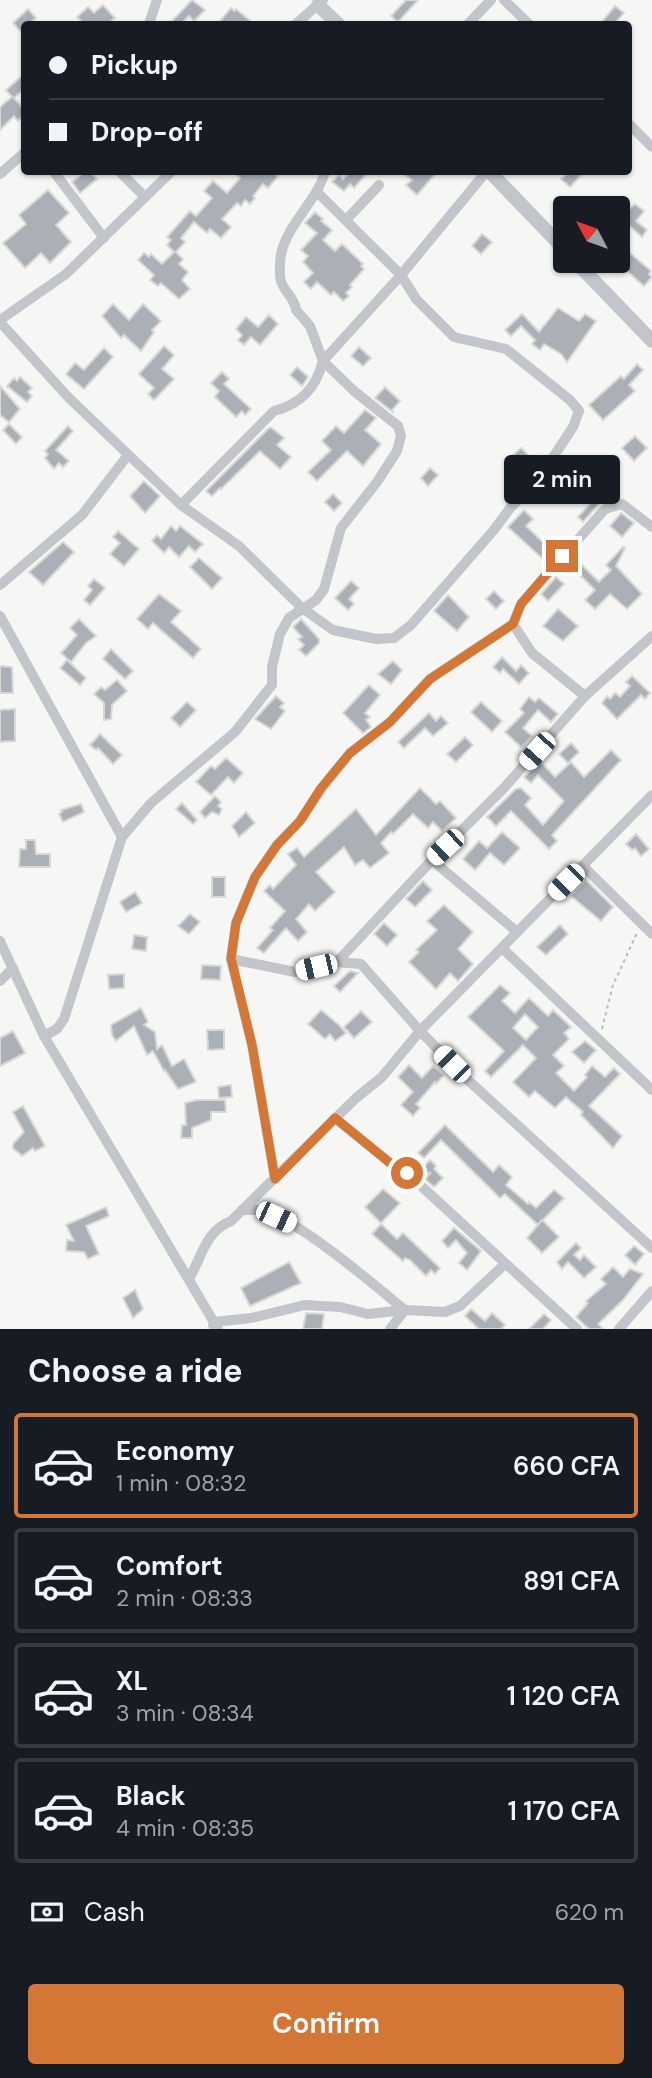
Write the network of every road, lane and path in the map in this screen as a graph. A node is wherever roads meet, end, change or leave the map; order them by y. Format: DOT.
graph roads {
  1 [pos="157,0"];
  2 [pos="491,0"];
  3 [pos="504,0"];
  4 [pos="320,2"];
  5 [pos="150,21"];
  6 [pos="299,21"];
  7 [pos="336,21"];
  8 [pos="471,21"];
  9 [pos="526,21"];
  10 [pos="632,127"];
  11 [pos="652,147"];
  12 [pos="21,156"];
  13 [pos="0,174"];
  14 [pos="56,175"];
  15 [pos="123,175"];
  16 [pos="168,175"];
  17 [pos="324,175"];
  18 [pos="485,175"];
  19 [pos="491,175"];
  20 [pos="379,185"];
  21 [pos="317,192"];
  22 [pos="145,197"];
  23 [pos="345,220"];
  24 [pos="104,238"];
  25 [pos="553,238"];
  26 [pos="588,273"];
  27 [pos="401,275"];
  28 [pos="0,321"];
  29 [pos="650,334"];
  30 [pos="323,361"];
  31 [pos="128,455"];
  32 [pos="181,505"];
  33 [pos="652,527"];
  34 [pos="0,585"];
  35 [pos="302,608"];
  36 [pos="0,617"];
  37 [pos="513,624"];
  38 [pos="652,636"];
  39 [pos="585,696"];
  40 [pos="652,795"];
  41 [pos="122,837"];
  42 [pos="432,860"];
  43 [pos="583,866"];
  44 [pos="642,924"];
  45 [pos="517,932"];
  46 [pos="652,934"];
  47 [pos="0,941"];
  48 [pos="502,948"];
  49 [pos="231,958"];
  50 [pos="337,962"];
  51 [pos="13,968"];
  52 [pos="0,981"];
  53 [pos="419,1031"];
  54 [pos="44,1036"];
  55 [pos="599,1040"];
  56 [pos="652,1090"];
  57 [pos="335,1118"];
  58 [pos="275,1179"];
  59 [pos="242,1210"];
  60 [pos="652,1248"];
  61 [pos="505,1264"];
  62 [pos="189,1279"];
  63 [pos="652,1291"];
  64 [pos="405,1310"];
  65 [pos="215,1326"];
  66 [pos="390,1329"];
  67 [pos="577,1329"];
  68 [pos="619,1329"];
  1 -- 5 [label="street"];
  2 -- 8 [label="street"];
  3 -- 9 [label="street"];
  4 -- 6 [label="street"];
  4 -- 7 [label="street"];
  10 -- 11 [label="street"];
  12 -- 13 [label="street"];
  14 -- 24 [label="street"];
  15 -- 22 [label="street"];
  16 -- 22 [label="street"];
  17 -- 21 [label="street"];
  18 -- 27 [label="street"];
  19 -- 25 [label="street"];
  20 -- 23 [label="street"];
  21 -- 23 [label="street"];
  21 -- 30 [label="street"];
  22 -- 24 [label="street"];
  23 -- 27 [label="street"];
  24 -- 28 [label="street"];
  26 -- 29 [label="street"];
  27 -- 30 [label="street"];
  27 -- 35 [label="street"];
  28 -- 31 [label="street"];
  30 -- 32 [label="street"];
  30 -- 35 [label="street"];
  31 -- 32 [label="street"];
  31 -- 34 [label="street"];
  32 -- 35 [label="street"];
  33 -- 37 [label="street"];
  35 -- 41 [label="street"];
  36 -- 41 [label="street"];
  37 -- 39 [label="street"];
  37 -- 49 [label="street"];
  38 -- 39 [label="street"];
  39 -- 42 [label="street"];
  40 -- 43 [label="street"];
  41 -- 54 [label="street"];
  42 -- 45 [label="street"];
  42 -- 50 [label="street"];
  43 -- 44 [label="street"];
  43 -- 45 [label="street"];
  44 -- 46 [label="street"];
  44 -- 55 [label="path"];
  45 -- 48 [label="street"];
  47 -- 51 [label="street"];
  48 -- 53 [label="street"];
  48 -- 55 [label="street"];
  49 -- 50 [label="street"];
  49 -- 58 [label="street"];
  50 -- 53 [label="street"];
  51 -- 52 [label="street"];
  51 -- 54 [label="street"];
  53 -- 57 [label="street"];
  53 -- 60 [label="street"];
  54 -- 62 [label="street"];
  55 -- 56 [label="street"];
  57 -- 58 [label="street"];
  57 -- 61 [label="street"];
  58 -- 59 [label="street"];
  59 -- 62 [label="street"];
  59 -- 64 [label="street"];
  61 -- 64 [label="street"];
  61 -- 67 [label="street"];
  62 -- 65 [label="street"];
  63 -- 68 [label="street"];
  64 -- 65 [label="street"];
  64 -- 66 [label="street"];
}
